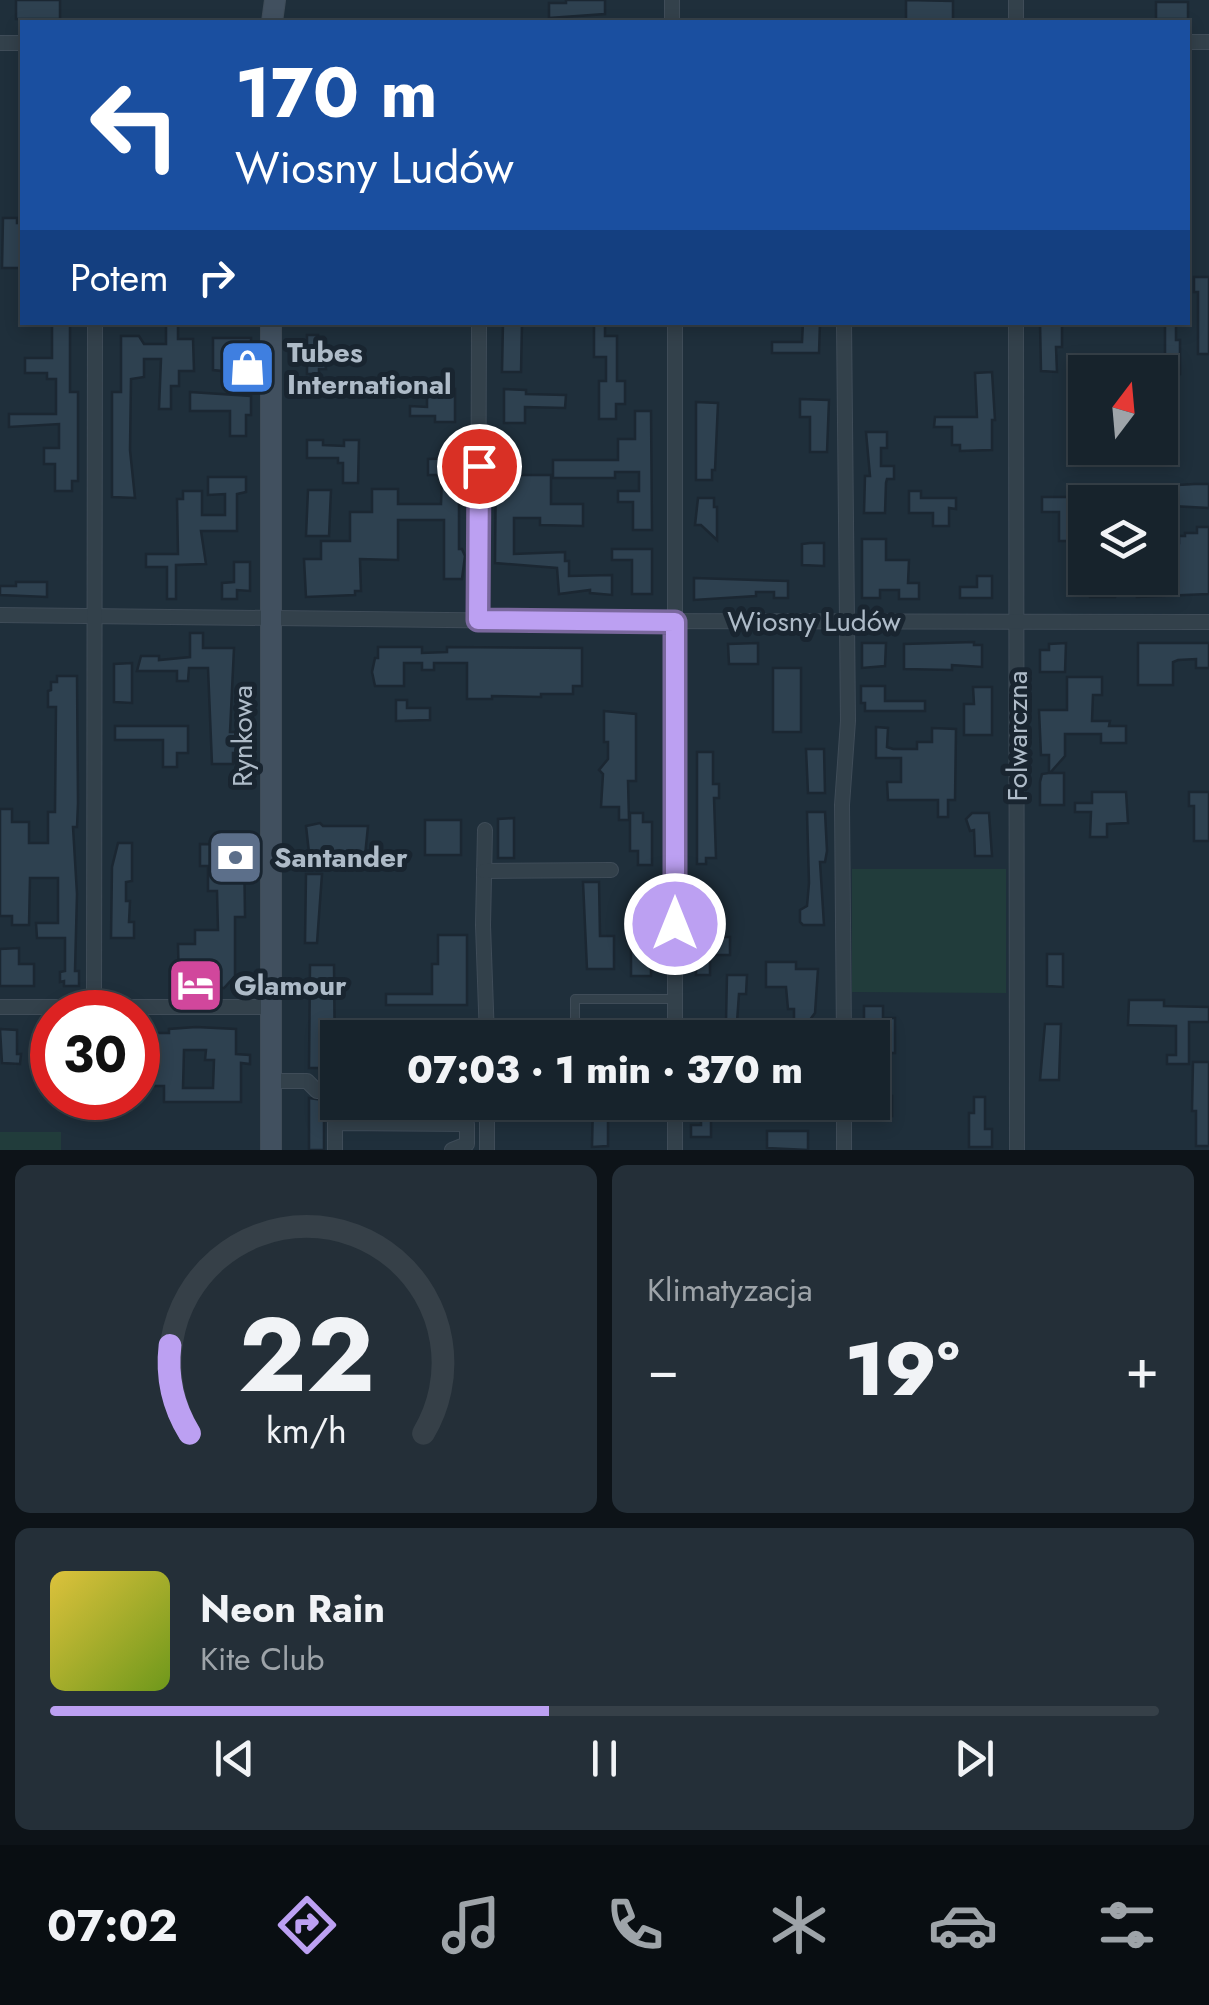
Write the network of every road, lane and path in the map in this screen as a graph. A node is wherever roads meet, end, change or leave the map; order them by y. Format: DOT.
graph roads {
  1 [pos="96,325"];
  2 [pos="271,325"];
  3 [pos="479,325"];
  4 [pos="675,325"];
  5 [pos="844,325"];
  6 [pos="1016,325"];
  7 [pos="0,615"];
  8 [pos="94,615"];
  9 [pos="270,616"];
  10 [pos="478,620"];
  11 [pos="847,621"];
  12 [pos="675,622"];
  13 [pos="1018,622"];
  14 [pos="1209,622"];
  15 [pos="485,830"];
  16 [pos="484,870"];
  17 [pos="611,870"];
  18 [pos="94,990"];
  19 [pos="675,999"];
  20 [pos="0,1007"];
  21 [pos="30,1007"];
  22 [pos="160,1007"];
  23 [pos="270,1007"];
  24 [pos="488,1020"];
  25 [pos="575,1020"];
  26 [pos="675,1020"];
  27 [pos="844,1020"];
  28 [pos="270,1081"];
  29 [pos="320,1091"];
  30 [pos="488,1120"];
  31 [pos="675,1120"];
  32 [pos="844,1120"];
  33 [pos="271,1150"];
  34 [pos="335,1150"];
  35 [pos="452,1150"];
  36 [pos="488,1150"];
  37 [pos="675,1150"];
  38 [pos="844,1150"];
  39 [pos="1017,1150"];
  1 -- 8 [label="street"];
  2 -- 9 [label="street, Rynkowa"];
  3 -- 10 [label="street"];
  4 -- 12 [label="street"];
  5 -- 11 [label="street"];
  6 -- 13 [label="street, Folwarczna"];
  7 -- 8 [label="street, Wiosny Ludów"];
  8 -- 9 [label="street, Wiosny Ludów"];
  8 -- 18 [label="street"];
  9 -- 10 [label="street, Wiosny Ludów"];
  9 -- 23 [label="street, Rynkowa"];
  10 -- 12 [label="street, Wiosny Ludów"];
  11 -- 12 [label="street, Wiosny Ludów"];
  11 -- 13 [label="street, Wiosny Ludów"];
  11 -- 27 [label="street"];
  12 -- 19 [label="street"];
  13 -- 14 [label="street, Wiosny Ludów"];
  13 -- 39 [label="street, Folwarczna"];
  15 -- 16 [label="street"];
  16 -- 17 [label="street"];
  16 -- 24 [label="street"];
  19 -- 25 [label="lane"];
  19 -- 26 [label="street"];
  20 -- 21 [label="street"];
  22 -- 23 [label="street"];
  23 -- 28 [label="street, Rynkowa"];
  28 -- 29 [label="street"];
  28 -- 33 [label="street, Rynkowa"];
  30 -- 36 [label="street"];
  31 -- 37 [label="street"];
  32 -- 38 [label="street"];
  34 -- 35 [label="street"];
}
